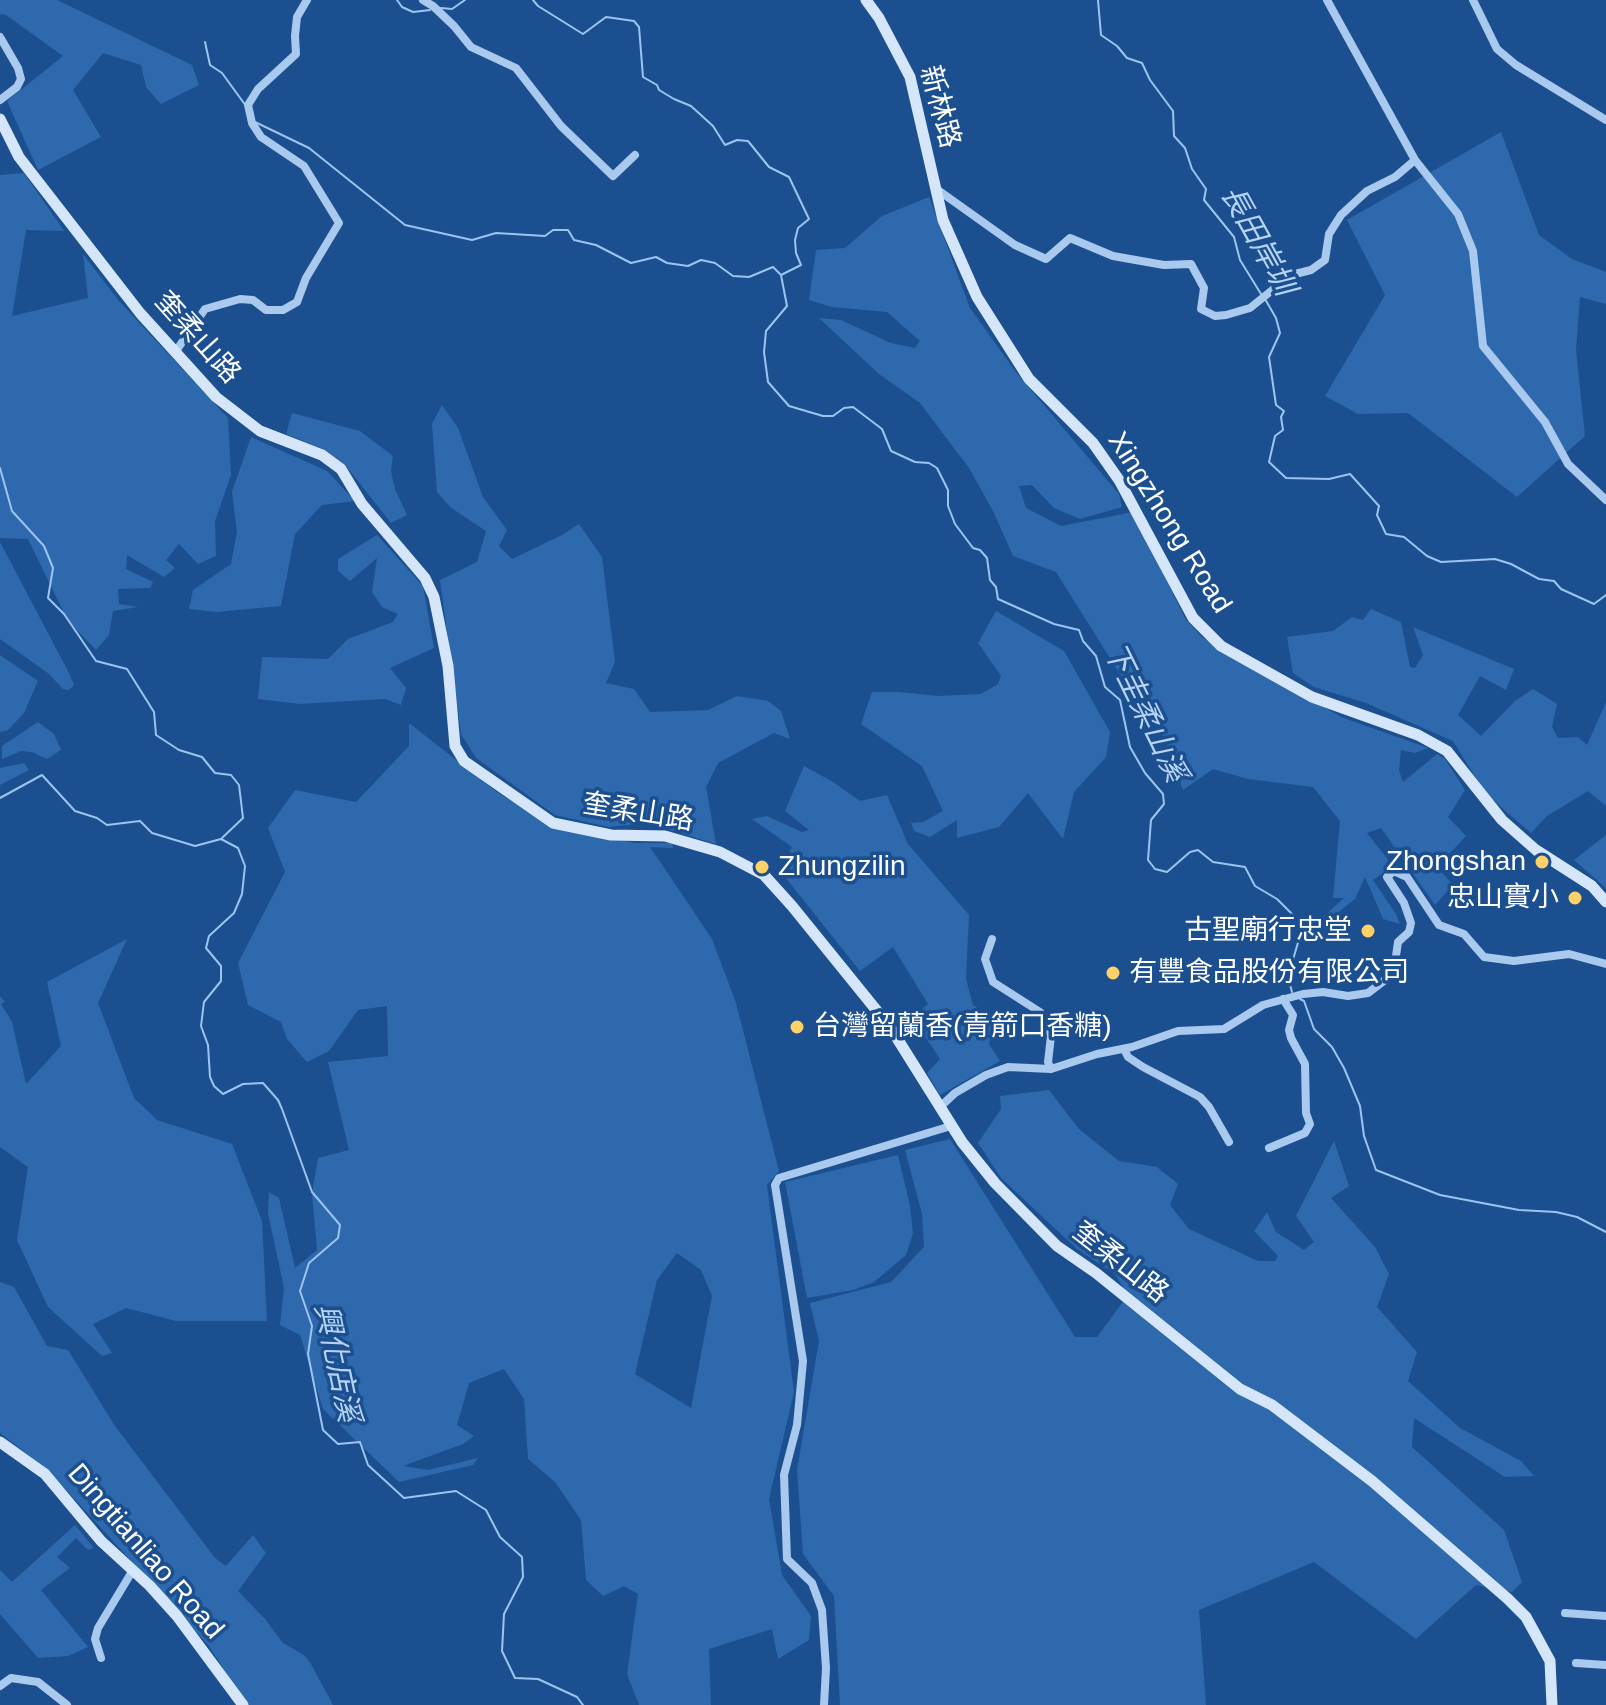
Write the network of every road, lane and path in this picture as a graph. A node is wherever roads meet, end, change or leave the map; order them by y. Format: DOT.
graph roads {
  1 [pos="307,0"];
  2 [pos="423,0"];
  3 [pos="866,0"];
  4 [pos="1327,0"];
  5 [pos="1473,0"];
  6 [pos="0,37"];
  7 [pos="0,100"];
  8 [pos="0,119"];
  9 [pos="1606,120"];
  10 [pos="635,155"];
  11 [pos="1415,160"];
  12 [pos="935,188"];
  13 [pos="176,351"];
  14 [pos="1606,500"];
  15 [pos="1606,902"];
  16 [pos="992,939"];
  17 [pos="1606,964"];
  18 [pos="1286,998"];
  19 [pos="1124,1049"];
  20 [pos="1051,1069"];
  21 [pos="940,1107"];
  22 [pos="951,1126"];
  23 [pos="1229,1142"];
  24 [pos="1269,1148"];
  25 [pos="0,1442"];
  26 [pos="133,1570"];
  27 [pos="1565,1613"];
  28 [pos="1606,1616"];
  29 [pos="101,1658"];
  30 [pos="1576,1663"];
  31 [pos="1606,1665"];
  32 [pos="0,1686"];
  33 [pos="67,1705"];
  34 [pos="243,1705"];
  35 [pos="824,1705"];
  36 [pos="1552,1705"];
  1 -- 13 [label="street"];
  2 -- 10 [label="street"];
  3 -- 12 [label="street, 新林路"];
  4 -- 11 [label="street"];
  5 -- 9 [label="street"];
  6 -- 7 [label="street"];
  8 -- 13 [label="street, 奎柔山路"];
  11 -- 12 [label="street"];
  11 -- 14 [label="street"];
  12 -- 15 [label="street, Xingzhong Road"];
  13 -- 21 [label="street, 奎柔山路"];
  16 -- 20 [label="street"];
  17 -- 18 [label="street"];
  18 -- 19 [label="street"];
  18 -- 24 [label="street"];
  19 -- 20 [label="street"];
  19 -- 23 [label="street"];
  20 -- 21 [label="street"];
  21 -- 22 [label="street, 奎柔山路"];
  22 -- 35 [label="street"];
  22 -- 36 [label="street, 奎柔山路"];
  25 -- 26 [label="street, Dingtianliao Road"];
  26 -- 29 [label="street"];
  26 -- 34 [label="street, Dingtianliao Road"];
  27 -- 28 [label="street"];
  30 -- 31 [label="street"];
  32 -- 33 [label="street"];
}
